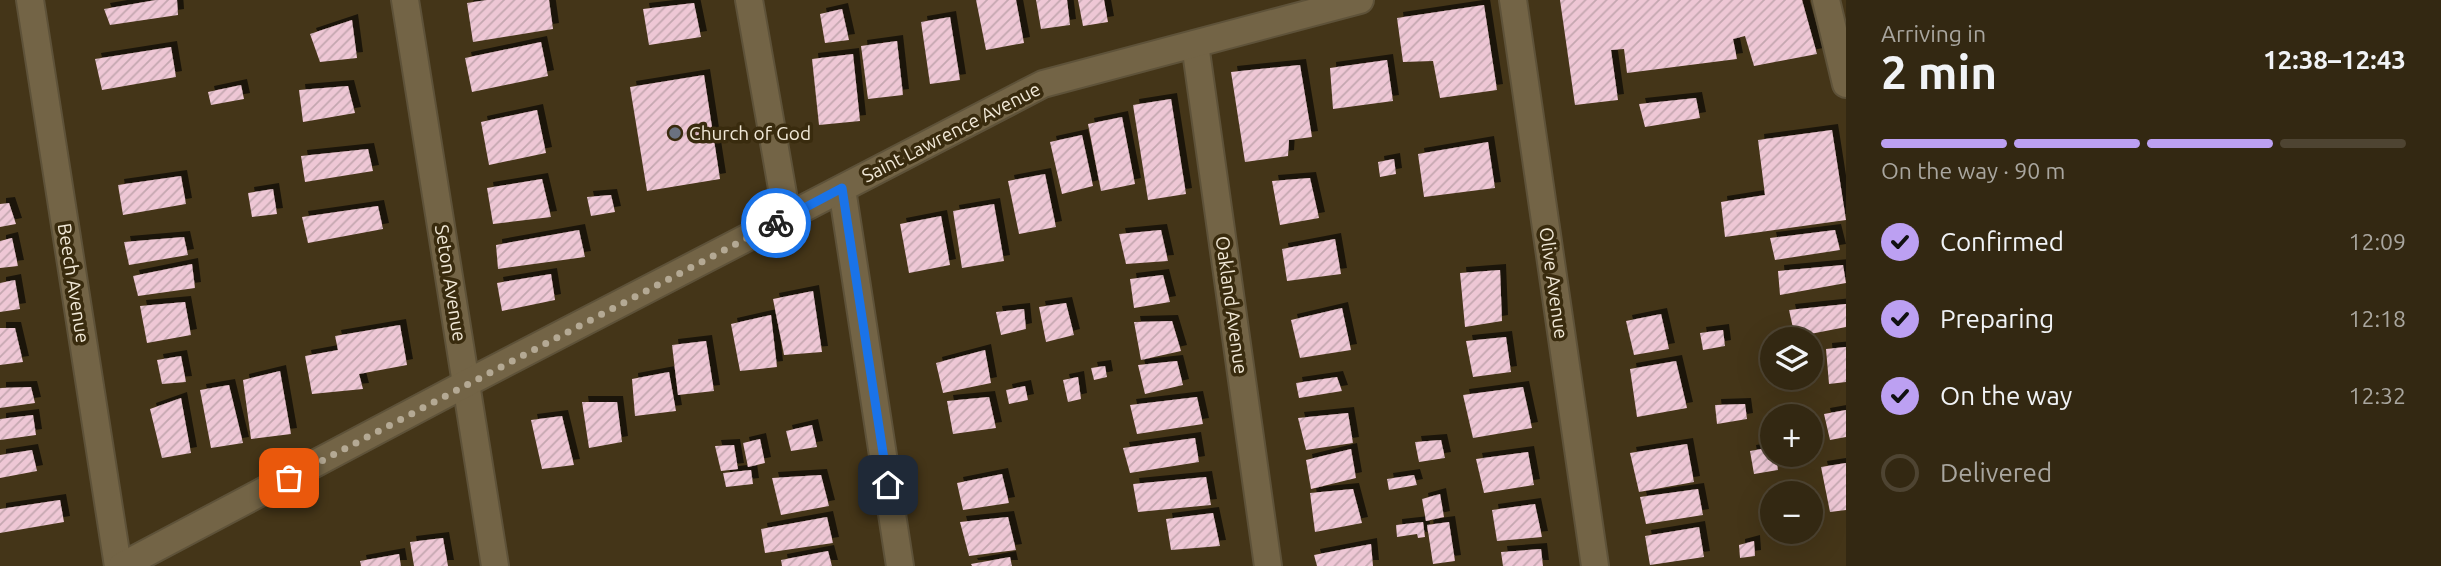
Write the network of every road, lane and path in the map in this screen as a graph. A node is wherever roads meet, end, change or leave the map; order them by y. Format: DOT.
graph roads {
  1 [pos="30,0"];
  2 [pos="405,0"];
  3 [pos="749,0"];
  4 [pos="1360,0"];
  5 [pos="1513,0"];
  6 [pos="1826,0"];
  7 [pos="1195,44"];
  8 [pos="1846,84"];
  9 [pos="842,188"];
  10 [pos="787,217"];
  11 [pos="467,383"];
  12 [pos="120,566"];
  13 [pos="495,566"];
  14 [pos="900,566"];
  15 [pos="1268,566"];
  16 [pos="1595,566"];
  1 -- 12 [label="street, Beech Avenue"];
  2 -- 11 [label="street, Seton Avenue"];
  3 -- 10 [label="street"];
  4 -- 7 [label="street, Saint Lawrence Avenue"];
  5 -- 16 [label="street, Olive Avenue"];
  6 -- 8 [label="street"];
  7 -- 9 [label="street, Saint Lawrence Avenue"];
  7 -- 15 [label="street, Oakland Avenue"];
  9 -- 10 [label="street, Saint Lawrence Avenue"];
  9 -- 14 [label="street"];
  10 -- 11 [label="street, Saint Lawrence Avenue"];
  11 -- 12 [label="street, Saint Lawrence Avenue"];
  11 -- 13 [label="street, Seton Avenue"];
}
